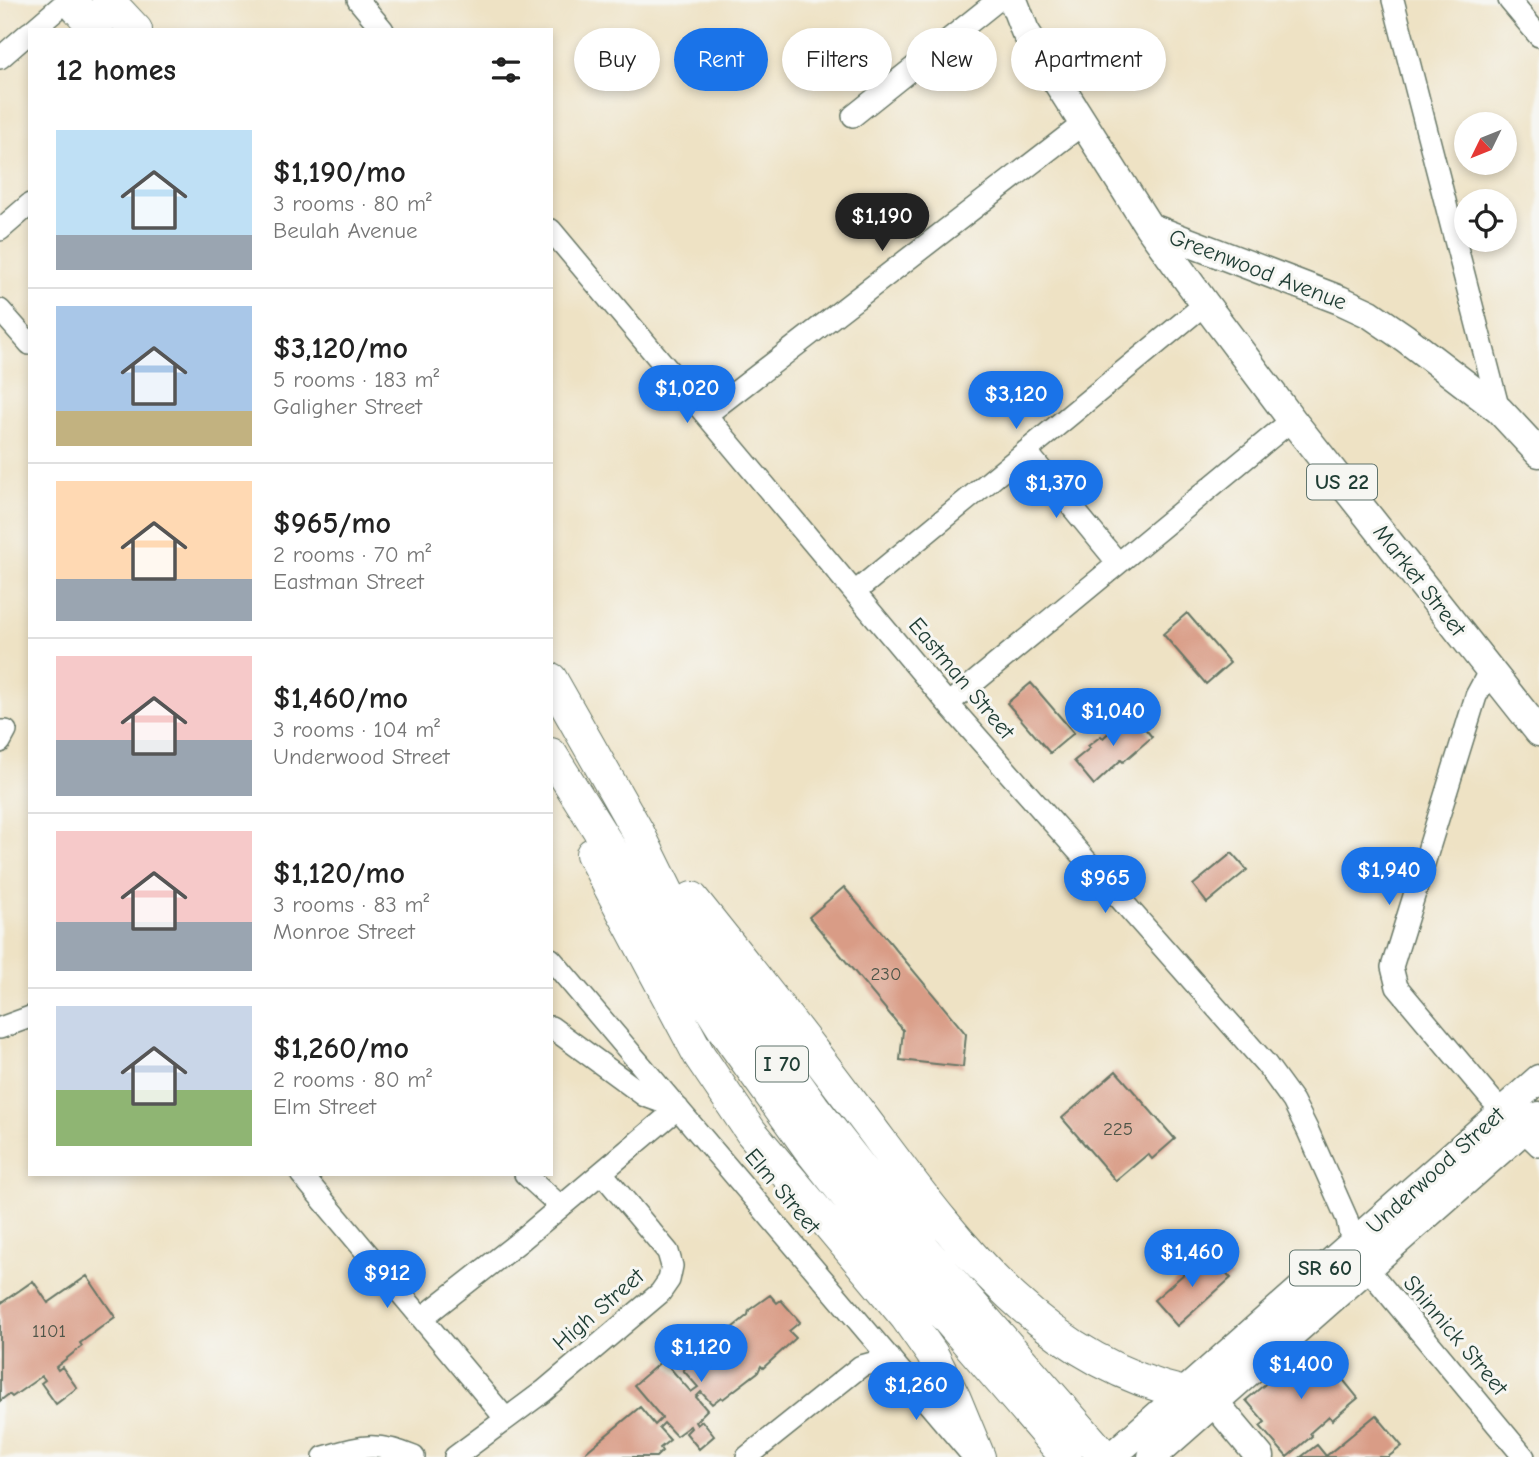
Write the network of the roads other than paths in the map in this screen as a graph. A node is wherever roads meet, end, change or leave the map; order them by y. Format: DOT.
graph roads {
  1 [pos="69,0"];
  2 [pos="108,0"];
  3 [pos="358,0"];
  4 [pos="998,0"];
  5 [pos="1013,0"];
  6 [pos="1393,0"];
  7 [pos="1509,0"];
  8 [pos="35,28"];
  9 [pos="95,28"];
  10 [pos="134,28"];
  11 [pos="381,28"];
  12 [pos="28,34"];
  13 [pos="1539,36"];
  14 [pos="0,58"];
  15 [pos="853,116"];
  16 [pos="1084,123"];
  17 [pos="28,206"];
  18 [pos="1149,227"];
  19 [pos="0,230"];
  20 [pos="553,232"];
  21 [pos="1205,304"];
  22 [pos="0,310"];
  23 [pos="28,342"];
  24 [pos="1499,410"];
  25 [pos="706,415"];
  26 [pos="1292,420"];
  27 [pos="1026,451"];
  28 [pos="1539,453"];
  29 [pos="1118,563"];
  30 [pos="855,592"];
  31 [pos="1490,670"];
  32 [pos="553,683"];
  33 [pos="948,704"];
  34 [pos="1539,732"];
  35 [pos="553,757"];
  36 [pos="553,767"];
  37 [pos="639,834"];
  38 [pos="553,961"];
  39 [pos="28,1018"];
  40 [pos="0,1028"];
  41 [pos="553,1028"];
  42 [pos="1539,1079"];
  43 [pos="678,1108"];
  44 [pos="1502,1110"];
  45 [pos="1534,1131"];
  46 [pos="602,1173"];
  47 [pos="302,1176"];
  48 [pos="528,1176"];
  49 [pos="560,1206"];
  50 [pos="1352,1244"];
  51 [pos="1367,1268"];
  52 [pos="422,1318"];
  53 [pos="890,1358"];
  54 [pos="1200,1397"];
  55 [pos="506,1419"];
  56 [pos="1054,1422"];
  57 [pos="324,1457"];
  58 [pos="414,1457"];
  59 [pos="455,1457"];
  60 [pos="747,1457"];
  61 [pos="976,1457"];
  62 [pos="1066,1457"];
  63 [pos="1105,1457"];
  64 [pos="1111,1457"];
  65 [pos="1152,1457"];
  66 [pos="1260,1457"];
  67 [pos="1524,1457"];
  1 -- 8 [label="street"];
  1 -- 9 [label="highway"];
  2 -- 10 [label="highway"];
  3 -- 11 [label="street"];
  4 -- 15 [label="street"];
  5 -- 16 [label="main road, Greenwood Avenue / US 22"];
  6 -- 24 [label="street"];
  7 -- 13 [label="street"];
  12 -- 14 [label="street"];
  16 -- 18 [label="main road, Greenwood Avenue / US 22"];
  16 -- 25 [label="street"];
  17 -- 19 [label="street"];
  18 -- 21 [label="main road, Market Street / US 22"];
  18 -- 24 [label="main road, Greenwood Avenue"];
  20 -- 25 [label="street, Eastman Street"];
  21 -- 26 [label="main road, Market Street / US 22"];
  21 -- 27 [label="street"];
  22 -- 23 [label="street"];
  24 -- 28 [label="main road, Greenwood Avenue"];
  25 -- 30 [label="street, Eastman Street"];
  26 -- 29 [label="street"];
  26 -- 31 [label="main road, Market Street / US 22"];
  27 -- 29 [label="street"];
  27 -- 30 [label="street"];
  29 -- 33 [label="street"];
  30 -- 33 [label="street, Eastman Street"];
  31 -- 34 [label="main road, Market Street / US 22"];
  31 -- 44 [label="street"];
  32 -- 37 [label="highway, I 70"];
  33 -- 50 [label="street, Eastman Street"];
  35 -- 56 [label="highway, I 70"];
  36 -- 61 [label="highway"];
  37 -- 54 [label="highway"];
  37 -- 56 [label="highway, I 70"];
  38 -- 43 [label="street, Elm Street"];
  39 -- 40 [label="street"];
  41 -- 43 [label="street"];
  42 -- 44 [label="main road, Underwood Street / SR 60"];
  43 -- 46 [label="street"];
  43 -- 53 [label="street, Elm Street"];
  44 -- 45 [label="street"];
  44 -- 50 [label="main road, Underwood Street / SR 60"];
  45 -- 51 [label="main road, Underwood Street / SR 60"];
  46 -- 49 [label="street"];
  46 -- 55 [label="street, High Street"];
  47 -- 52 [label="street"];
  48 -- 49 [label="street"];
  49 -- 52 [label="street"];
  50 -- 51 [label="street, Shinnick Street"];
  50 -- 54 [label="main road, Underwood Street / SR 60"];
  51 -- 54 [label="main road, Underwood Street / SR 60"];
  51 -- 67 [label="street, Shinnick Street"];
  52 -- 55 [label="street"];
  53 -- 60 [label="street"];
  53 -- 61 [label="street, Elm Street"];
  54 -- 64 [label="main road, Underwood Street / SR 60"];
  54 -- 65 [label="main road, Underwood Street / SR 60"];
  54 -- 66 [label="main road"];
  55 -- 59 [label="street, High Street"];
  56 -- 62 [label="highway, I 70"];
  56 -- 63 [label="highway, I 70"];
  57 -- 58 [label="street"];
}
